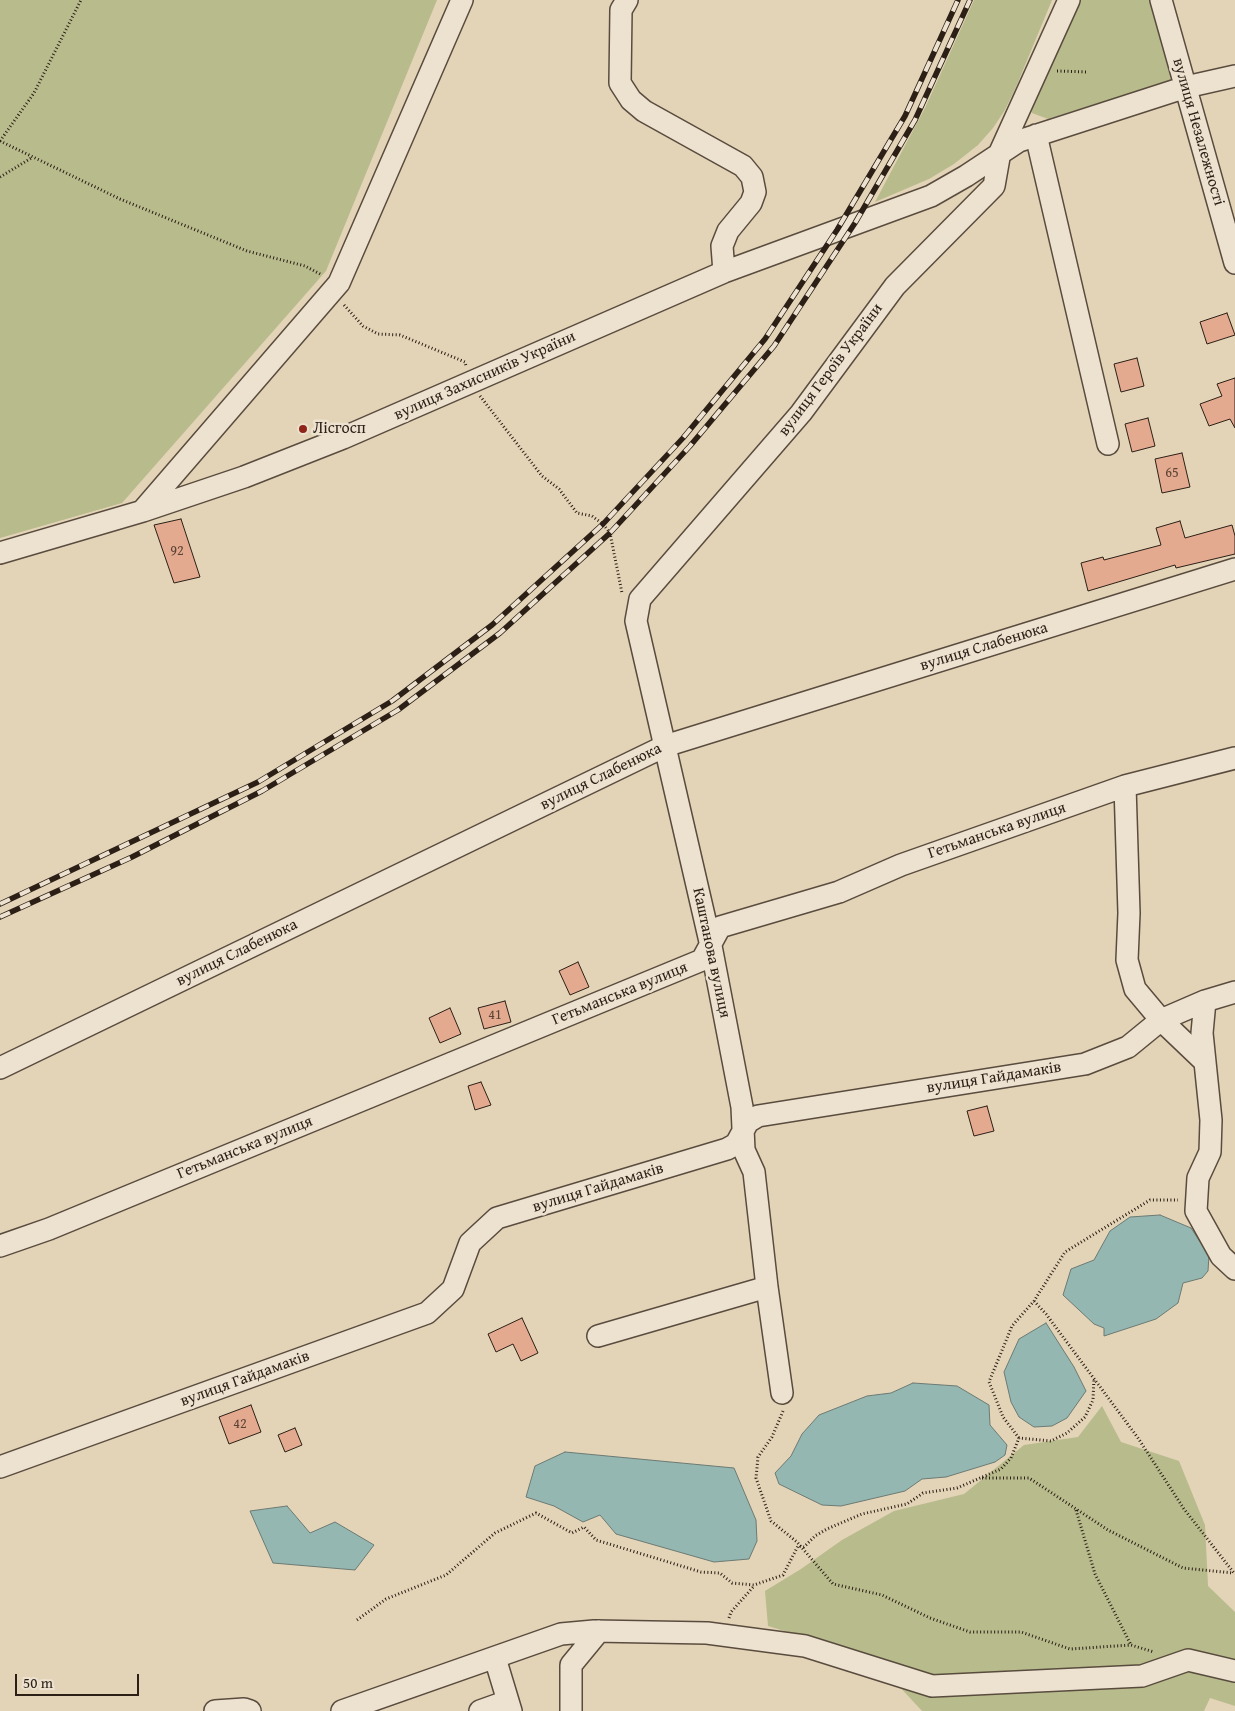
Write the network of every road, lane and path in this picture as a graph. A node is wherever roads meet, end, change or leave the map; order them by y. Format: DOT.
graph roads {
  1 [pos="80,0"];
  2 [pos="462,0"];
  3 [pos="627,0"];
  4 [pos="1069,0"];
  5 [pos="1161,0"];
  6 [pos="1053,71"];
  7 [pos="1088,72"];
  8 [pos="1235,76"];
  9 [pos="1186,88"];
  10 [pos="1036,135"];
  11 [pos="0,141"];
  12 [pos="1000,152"];
  13 [pos="33,157"];
  14 [pos="0,177"];
  15 [pos="1235,263"];
  16 [pos="724,272"];
  17 [pos="339,283"];
  18 [pos="472,381"];
  19 [pos="1108,444"];
  20 [pos="143,510"];
  21 [pos="0,553"];
  22 [pos="1235,570"];
  23 [pos="636,621"];
  24 [pos="666,746"];
  25 [pos="1235,758"];
  26 [pos="1125,786"];
  27 [pos="711,946"];
  28 [pos="1235,992"];
  29 [pos="1205,1001"];
  30 [pos="1161,1020"];
  31 [pos="1205,1062"];
  32 [pos="0,1068"];
  33 [pos="742,1134"];
  34 [pos="1196,1203"];
  35 [pos="0,1246"];
  36 [pos="1235,1269"];
  37 [pos="767,1287"];
  38 [pos="1034,1301"];
  39 [pos="598,1336"];
  40 [pos="1094,1378"];
  41 [pos="782,1393"];
  42 [pos="1020,1438"];
  43 [pos="0,1467"];
  44 [pos="980,1478"];
  45 [pos="1075,1508"];
  46 [pos="800,1546"];
  47 [pos="1235,1574"];
  48 [pos="754,1585"];
  49 [pos="357,1620"];
  50 [pos="599,1631"];
  51 [pos="724,1636"];
  52 [pos="1131,1645"];
  53 [pos="495,1658"];
  54 [pos="1188,1660"];
  55 [pos="1235,1671"];
  56 [pos="510,1706"];
  57 [pos="215,1711"];
  58 [pos="250,1711"];
  59 [pos="342,1711"];
  60 [pos="480,1711"];
  61 [pos="571,1711"];
  1 -- 11 [label="path"];
  2 -- 17 [label="street"];
  3 -- 16 [label="street"];
  4 -- 12 [label="street, вулиця Героїв України"];
  5 -- 9 [label="street, вулиця Незалежності"];
  6 -- 7 [label="path"];
  8 -- 9 [label="street"];
  9 -- 10 [label="street"];
  9 -- 15 [label="street, вулиця Незалежності"];
  10 -- 12 [label="street"];
  10 -- 19 [label="street"];
  11 -- 13 [label="path"];
  12 -- 16 [label="street, вулиця Захисників України"];
  12 -- 23 [label="street, вулиця Героїв України"];
  13 -- 14 [label="path"];
  13 -- 17 [label="path"];
  16 -- 18 [label="street, вулиця Захисників України"];
  17 -- 18 [label="path"];
  17 -- 20 [label="street"];
  18 -- 20 [label="street, вулиця Захисників України"];
  18 -- 23 [label="path"];
  20 -- 21 [label="street, вулиця Захисників України"];
  22 -- 24 [label="street, вулиця Слабенюка"];
  23 -- 24 [label="street, Каштанова вулиця"];
  24 -- 27 [label="street, Каштанова вулиця"];
  24 -- 32 [label="street, вулиця Слабенюка"];
  25 -- 26 [label="street, Гетьманська вулиця"];
  26 -- 27 [label="street, Гетьманська вулиця"];
  26 -- 30 [label="street"];
  27 -- 33 [label="street, Каштанова вулиця"];
  27 -- 35 [label="street, Гетьманська вулиця"];
  28 -- 29 [label="street, вулиця Гайдамаків"];
  29 -- 30 [label="street, вулиця Гайдамаків"];
  29 -- 31 [label="street"];
  30 -- 31 [label="street"];
  30 -- 33 [label="street, вулиця Гайдамаків"];
  31 -- 34 [label="street"];
  33 -- 37 [label="street, Каштанова вулиця"];
  33 -- 43 [label="street, вулиця Гайдамаків"];
  34 -- 36 [label="street"];
  34 -- 38 [label="path"];
  37 -- 39 [label="street"];
  37 -- 41 [label="street, Каштанова вулиця"];
  38 -- 40 [label="path"];
  38 -- 42 [label="path"];
  40 -- 42 [label="path"];
  40 -- 47 [label="path"];
  41 -- 46 [label="path"];
  42 -- 44 [label="path"];
  44 -- 45 [label="path"];
  44 -- 46 [label="path"];
  45 -- 47 [label="path"];
  45 -- 52 [label="path"];
  46 -- 48 [label="path"];
  46 -- 52 [label="path"];
  48 -- 49 [label="path"];
  48 -- 51 [label="path"];
  50 -- 51 [label="street"];
  50 -- 53 [label="street"];
  50 -- 61 [label="street"];
  51 -- 54 [label="street"];
  52 -- 54 [label="path"];
  53 -- 56 [label="street"];
  53 -- 59 [label="street"];
  54 -- 55 [label="street"];
  56 -- 60 [label="street"];
  57 -- 58 [label="street"];
}
